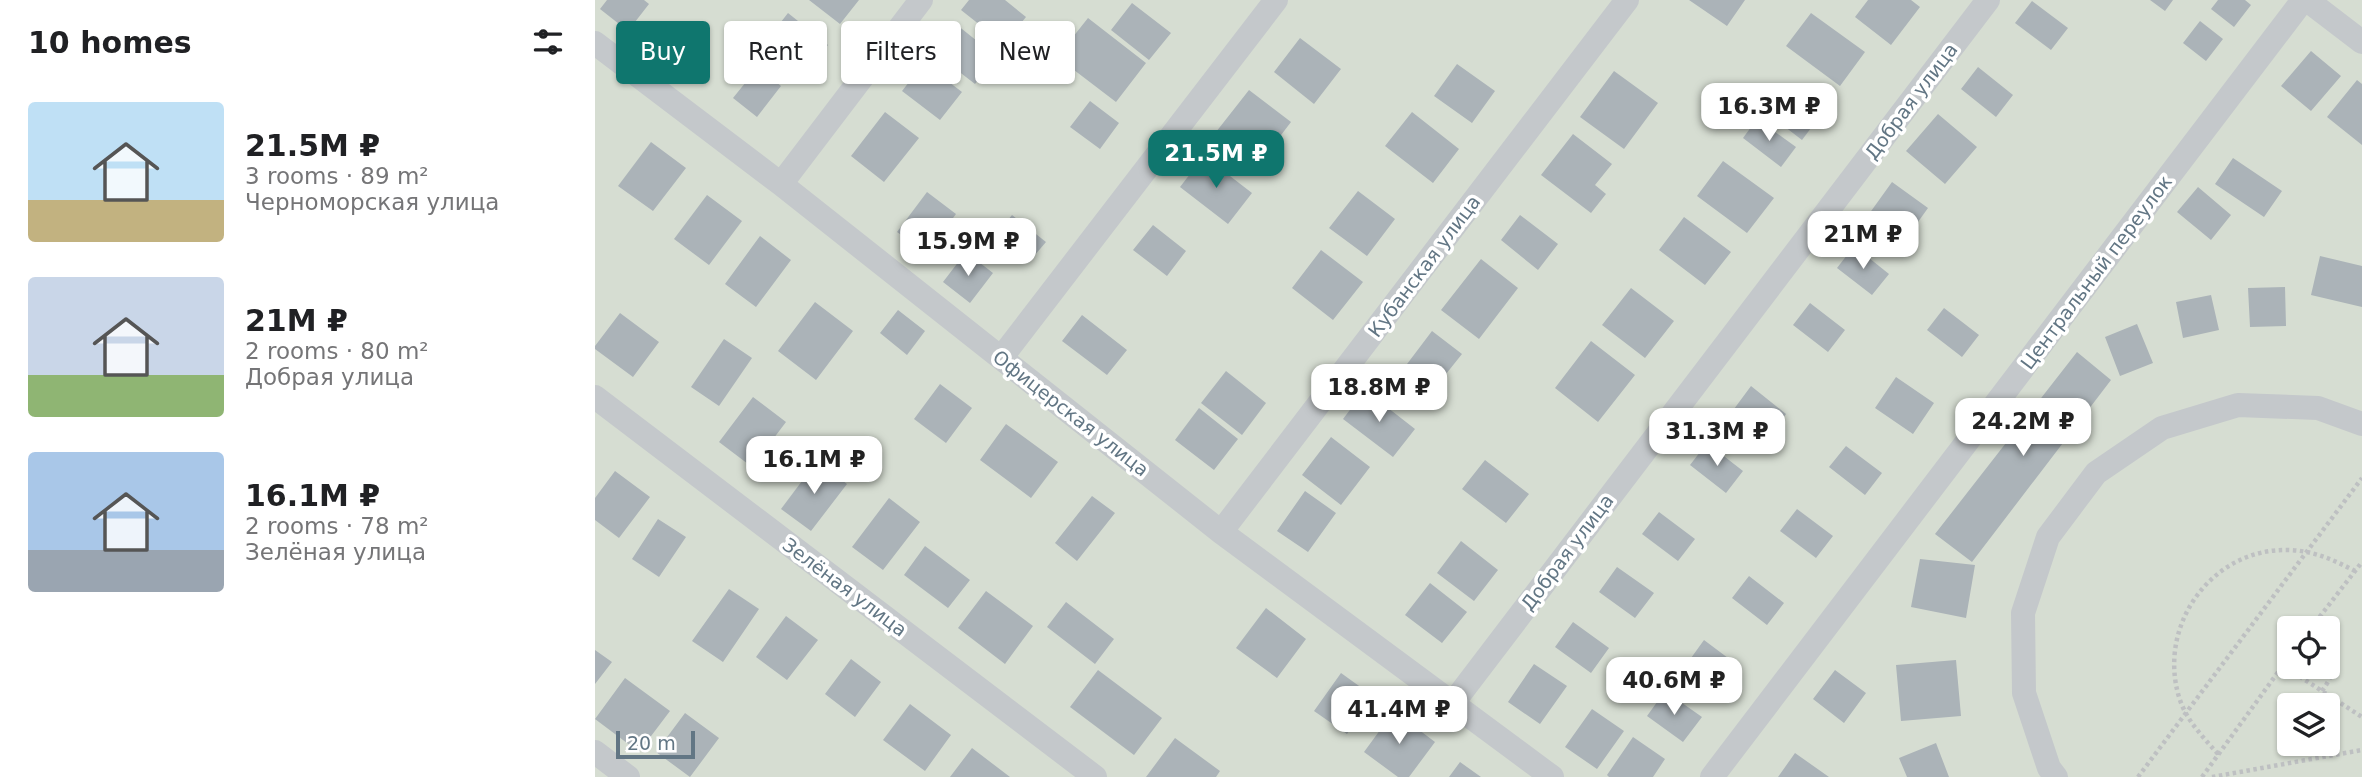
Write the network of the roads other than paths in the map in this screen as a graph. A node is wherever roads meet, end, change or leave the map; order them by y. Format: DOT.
graph roads {
  1 [pos="921,0"];
  2 [pos="1276,0"];
  3 [pos="1627,0"];
  4 [pos="1988,0"];
  5 [pos="2305,0"];
  6 [pos="2362,42"];
  7 [pos="595,43"];
  8 [pos="781,184"];
  9 [pos="1001,358"];
  10 [pos="595,397"];
  11 [pos="2362,424"];
  12 [pos="1221,532"];
  13 [pos="1453,703"];
  14 [pos="595,752"];
  15 [pos="628,777"];
  16 [pos="1095,777"];
  17 [pos="1552,777"];
  18 [pos="1711,777"];
  19 [pos="2056,777"];
  1 -- 8 [label="street"];
  2 -- 9 [label="street"];
  3 -- 12 [label="street, Кубанская улица"];
  4 -- 13 [label="street, Добрая улица"];
  5 -- 6 [label="street"];
  5 -- 18 [label="street, Центральный переулок"];
  7 -- 8 [label="street, Офицерская улица"];
  8 -- 9 [label="street, Офицерская улица"];
  9 -- 12 [label="street, Офицерская улица"];
  10 -- 16 [label="street, Зелёная улица"];
  11 -- 19 [label="street"];
  12 -- 13 [label="street, Офицерская улица"];
  13 -- 17 [label="street, Офицерская улица"];
  14 -- 15 [label="street"];
}
